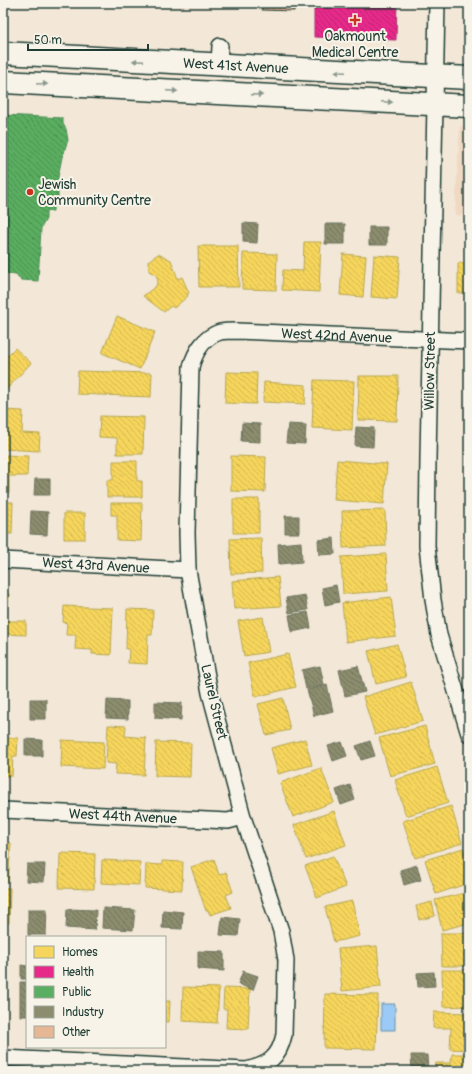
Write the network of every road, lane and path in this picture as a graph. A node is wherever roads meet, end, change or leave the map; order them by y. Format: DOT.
graph roads {
  1 [pos="437,3"];
  2 [pos="3,53"];
  3 [pos="219,56"];
  4 [pos="435,76"];
  5 [pos="469,78"];
  6 [pos="3,82"];
  7 [pos="218,93"];
  8 [pos="434,105"];
  9 [pos="469,106"];
  10 [pos="430,339"];
  11 [pos="206,340"];
  12 [pos="469,341"];
  13 [pos="3,560"];
  14 [pos="188,570"];
  15 [pos="469,734"];
  16 [pos="3,810"];
  17 [pos="243,817"];
  18 [pos="3,1058"];
  1 -- 4 [label="street, Willow Street"];
  3 -- 2 [label="main road, West 41st Avenue, one-way"];
  4 -- 3 [label="main road, West 41st Avenue, one-way"];
  3 -- 7 [label="main road"];
  4 -- 5 [label="main road, West 41st Avenue"];
  4 -- 8 [label="street, Willow Street"];
  6 -- 7 [label="main road, West 41st Avenue, one-way"];
  7 -- 8 [label="main road, West 41st Avenue, one-way"];
  8 -- 9 [label="main road, West 41st Avenue"];
  8 -- 10 [label="street, Willow Street"];
  10 -- 11 [label="street, West 42nd Avenue"];
  10 -- 12 [label="street, West 42nd Avenue"];
  10 -- 15 [label="street, Willow Street"];
  11 -- 14 [label="street, Laurel Street"];
  13 -- 14 [label="street, West 43rd Avenue"];
  14 -- 17 [label="street, Laurel Street"];
  16 -- 17 [label="street, West 44th Avenue"];
  17 -- 18 [label="street, Laurel Street"];
}
